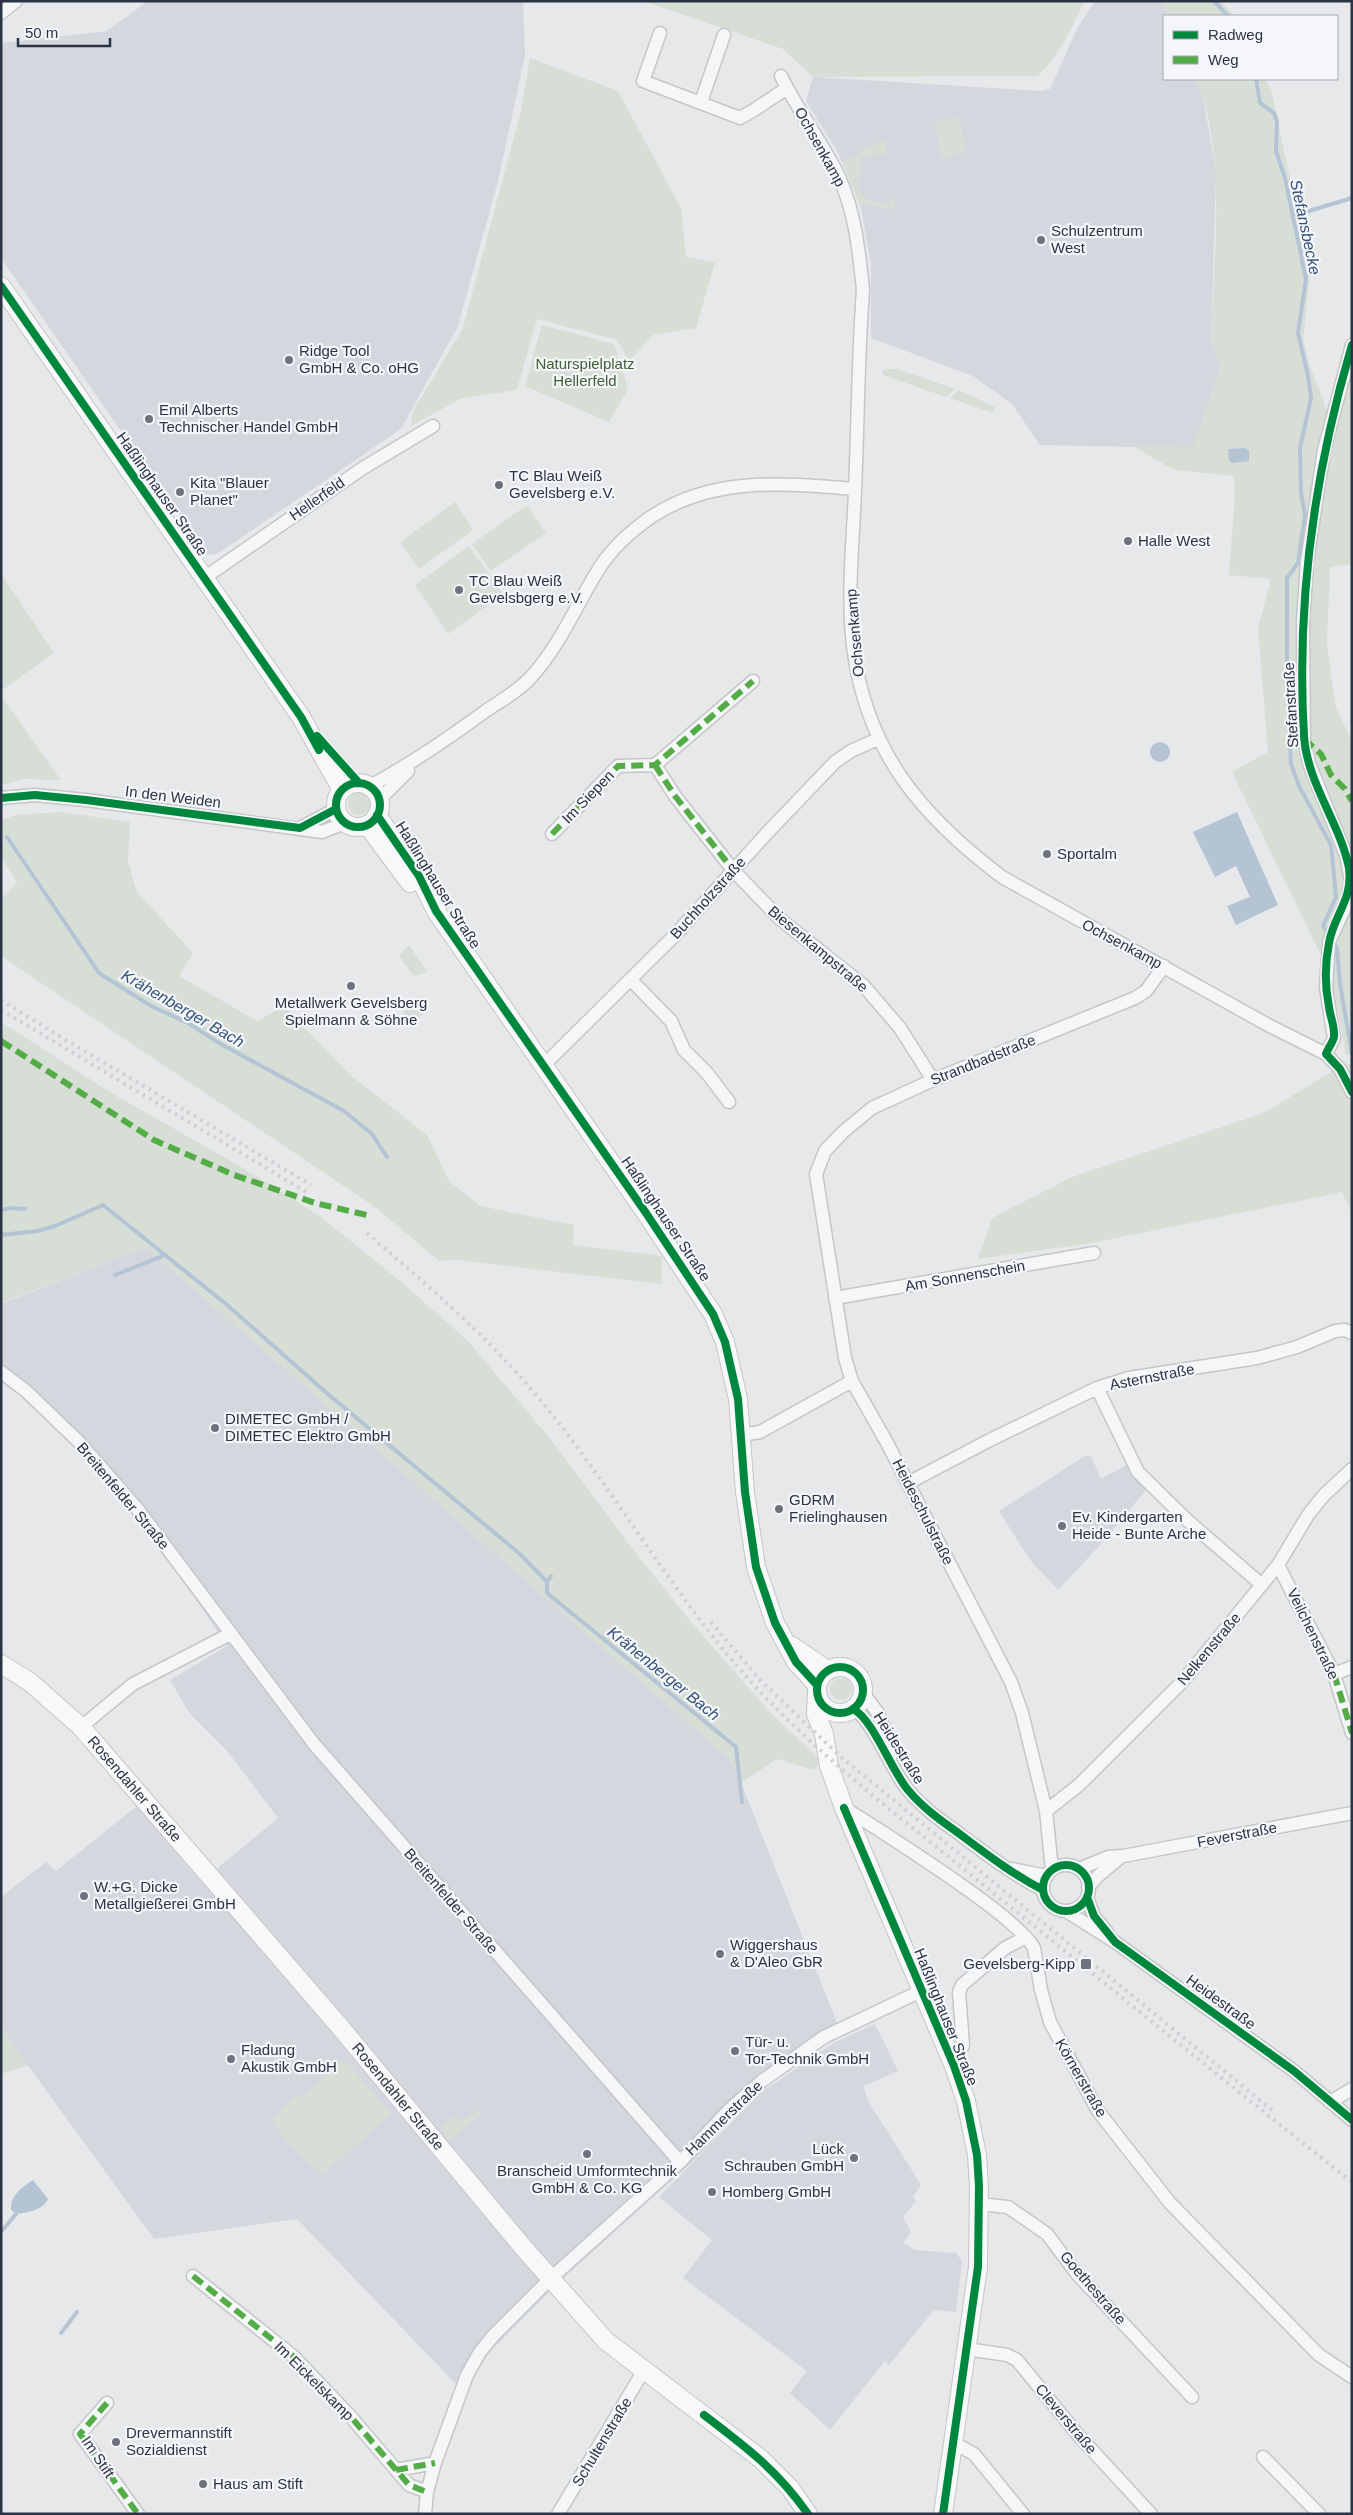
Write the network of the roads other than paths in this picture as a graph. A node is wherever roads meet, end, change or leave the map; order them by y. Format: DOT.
graph roads {
  1 [pos="16,1"];
  2 [pos="1,13"];
  3 [pos="660,33"];
  4 [pos="724,34"];
  5 [pos="701,102"];
  6 [pos="1,286"];
  7 [pos="1352,345"];
  8 [pos="433,426"];
  9 [pos="855,489"];
  10 [pos="204,578"];
  11 [pos="752,681"];
  12 [pos="301,717"];
  13 [pos="878,739"];
  14 [pos="656,765"];
  15 [pos="342,790"];
  16 [pos="1,798"];
  17 [pos="371,802"];
  18 [pos="341,816"];
  19 [pos="552,834"];
  20 [pos="733,870"];
  21 [pos="1164,966"];
  22 [pos="631,980"];
  23 [pos="1326,1054"];
  24 [pos="543,1066"];
  25 [pos="933,1080"];
  26 [pos="1352,1092"];
  27 [pos="729,1102"];
  28 [pos="816,1174"];
  29 [pos="1094,1253"];
  30 [pos="836,1298"];
  31 [pos="1352,1333"];
  32 [pos="1,1372"];
  33 [pos="852,1381"];
  34 [pos="1097,1388"];
  35 [pos="741,1435"];
  36 [pos="1352,1469"];
  37 [pos="908,1483"];
  38 [pos="1278,1565"];
  39 [pos="1262,1585"];
  40 [pos="230,1634"];
  41 [pos="1,1664"];
  42 [pos="1352,1668"];
  43 [pos="1334,1674"];
  44 [pos="820,1683"];
  45 [pos="863,1693"];
  46 [pos="845,1711"];
  47 [pos="81,1726"];
  48 [pos="1352,1733"];
  49 [pos="824,1734"];
  50 [pos="892,1767"];
  51 [pos="844,1808"];
  52 [pos="1046,1811"];
  53 [pos="1352,1813"];
  54 [pos="1051,1846"];
  55 [pos="1122,1856"];
  56 [pos="1006,1868"];
  57 [pos="1075,1868"];
  58 [pos="1049,1873"];
  59 [pos="1043,1890"];
  60 [pos="1088,1892"];
  61 [pos="1066,1911"];
  62 [pos="1026,1937"];
  63 [pos="1115,1942"];
  64 [pos="921,1991"];
  65 [pos="954,2066"];
  66 [pos="1352,2089"];
  67 [pos="1330,2102"];
  68 [pos="1352,2120"];
  69 [pos="680,2162"];
  70 [pos="979,2204"];
  71 [pos="193,2276"];
  72 [pos="550,2279"];
  73 [pos="967,2349"];
  74 [pos="644,2370"];
  75 [pos="1352,2377"];
  76 [pos="1192,2397"];
  77 [pos="106,2403"];
  78 [pos="952,2442"];
  79 [pos="1263,2457"];
  80 [pos="436,2463"];
  81 [pos="396,2470"];
  82 [pos="427,2492"];
  83 [pos="138,2514"];
  84 [pos="425,2514"];
  85 [pos="558,2514"];
  86 [pos="808,2514"];
  87 [pos="944,2514"];
  88 [pos="1023,2514"];
  89 [pos="1151,2514"];
  90 [pos="1319,2514"];
  1 -- 2 [label="street"];
  3 -- 5 [label="street, Ochsenkamp"];
  4 -- 5 [label="street"];
  5 -- 9 [label="street, Ochsenkamp"];
  6 -- 10 [label="main road, Haßlinghauser Straße"];
  7 -- 23 [label="street, Stefanstraße"];
  8 -- 10 [label="street, Hellerfeld"];
  9 -- 13 [label="street, Ochsenkamp"];
  9 -- 17 [label="street"];
  10 -- 12 [label="main road, Haßlinghauser Straße"];
  11 -- 14 [label="street"];
  12 -- 15 [label="main road, Haßlinghauser Straße"];
  12 -- 17 [label="main road, Haßlinghauser Straße"];
  13 -- 20 [label="street, Buchholzstraße"];
  13 -- 21 [label="street, Ochsenkamp"];
  14 -- 19 [label="street, Im Siepen"];
  14 -- 20 [label="street"];
  15 -- 17 [label="main road"];
  15 -- 18 [label="main road"];
  16 -- 18 [label="street, In den Weiden"];
  17 -- 18 [label="main road"];
  17 -- 24 [label="main road, Haßlinghauser Straße"];
  20 -- 22 [label="street, Buchholzstraße"];
  20 -- 25 [label="street, Biesenkampstraße"];
  21 -- 23 [label="street, Ochsenkamp"];
  21 -- 25 [label="street, Strandbadstraße"];
  22 -- 24 [label="street, Buchholzstraße"];
  22 -- 27 [label="street"];
  23 -- 26 [label="street, Ochsenkamp"];
  24 -- 35 [label="main road, Haßlinghauser Straße"];
  25 -- 28 [label="street, Strandbadstraße"];
  28 -- 30 [label="street, Heideschulstraße"];
  29 -- 30 [label="street, Am Sonnenschein"];
  30 -- 33 [label="street, Heideschulstraße"];
  31 -- 34 [label="street, Asternstraße"];
  32 -- 40 [label="street, Breitenfelder Straße"];
  33 -- 35 [label="street"];
  33 -- 37 [label="street, Heideschulstraße"];
  34 -- 37 [label="street, Asternstraße"];
  34 -- 39 [label="street"];
  35 -- 44 [label="main road, Haßlinghauser Straße"];
  36 -- 38 [label="street, Nelkenstraße"];
  37 -- 52 [label="street, Heideschulstraße"];
  38 -- 39 [label="street, Nelkenstraße"];
  38 -- 43 [label="street, Veilchenstraße"];
  39 -- 52 [label="street, Nelkenstraße"];
  40 -- 47 [label="street"];
  40 -- 69 [label="street, Breitenfelder Straße"];
  41 -- 47 [label="main road, Rosendahler Straße"];
  42 -- 43 [label="street"];
  43 -- 48 [label="street, Veilchenstraße"];
  44 -- 45 [label="main road"];
  44 -- 46 [label="main road"];
  44 -- 49 [label="main road, Haßlinghauser Straße"];
  45 -- 46 [label="main road"];
  45 -- 50 [label="street, Heidestraße"];
  46 -- 49 [label="main road"];
  46 -- 50 [label="street, Heidestraße"];
  47 -- 72 [label="main road, Rosendahler Straße"];
  49 -- 51 [label="main road, Haßlinghauser Straße"];
  50 -- 56 [label="street, Heidestraße"];
  51 -- 62 [label="street, Körnerstraße"];
  51 -- 64 [label="main road, Haßlinghauser Straße"];
  52 -- 54 [label="street, Heideschulstraße"];
  53 -- 55 [label="street, Feverstraße"];
  54 -- 57 [label="street"];
  54 -- 58 [label="street, Heideschulstraße"];
  55 -- 57 [label="street, Feverstraße"];
  55 -- 60 [label="street, Feverstraße"];
  56 -- 58 [label="street, Heidestraße"];
  56 -- 59 [label="street, Heidestraße"];
  57 -- 58 [label="street, Heidestraße"];
  57 -- 60 [label="street, Heidestraße"];
  58 -- 59 [label="street"];
  59 -- 61 [label="street, Heidestraße"];
  60 -- 61 [label="street"];
  60 -- 63 [label="street, Heidestraße"];
  61 -- 63 [label="street, Heidestraße"];
  62 -- 65 [label="street"];
  62 -- 75 [label="street, Körnerstraße"];
  63 -- 67 [label="street, Heidestraße"];
  64 -- 65 [label="main road, Haßlinghauser Straße"];
  64 -- 69 [label="street, Hammerstraße"];
  65 -- 70 [label="main road, Haßlinghauser Straße"];
  66 -- 67 [label="street"];
  67 -- 68 [label="street, Heidestraße"];
  69 -- 72 [label="street, Hammerstraße"];
  70 -- 73 [label="main road, Haßlinghauser Straße"];
  70 -- 76 [label="street, Goethestraße"];
  71 -- 81 [label="street, Im Eickelskamp"];
  72 -- 74 [label="main road, Rosendahler Straße"];
  72 -- 80 [label="street"];
  73 -- 78 [label="main road, Haßlinghauser Straße"];
  73 -- 89 [label="street, Cleverstraße"];
  74 -- 85 [label="street, Schultenstraße"];
  74 -- 86 [label="main road, Rosendahler Straße"];
  77 -- 83 [label="street, Im Stift"];
  78 -- 87 [label="main road, Haßlinghauser Straße"];
  78 -- 88 [label="street"];
  79 -- 90 [label="street"];
  80 -- 81 [label="street"];
  80 -- 82 [label="street"];
  81 -- 82 [label="street, Im Eickelskamp"];
  82 -- 84 [label="street"];
}
